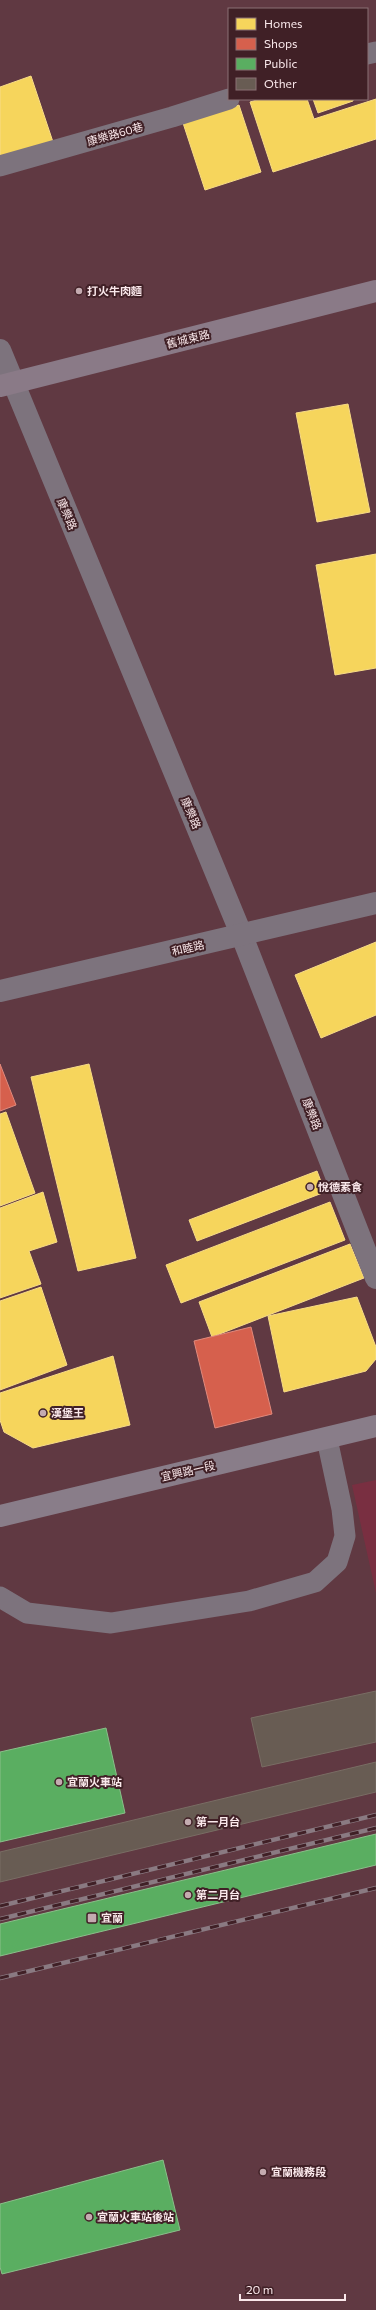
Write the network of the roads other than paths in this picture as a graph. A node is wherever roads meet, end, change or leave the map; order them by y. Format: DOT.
graph roads {
  1 [pos="228,99"];
  2 [pos="0,166"];
  3 [pos="376,291"];
  4 [pos="0,350"];
  5 [pos="6,384"];
  6 [pos="376,903"];
  7 [pos="242,936"];
  8 [pos="0,991"];
  9 [pos="376,1278"];
  10 [pos="376,1426"];
  11 [pos="327,1439"];
  12 [pos="0,1516"];
  13 [pos="0,1597"];
  1 -- 2 [label="lane, 康樂路60巷"];
  3 -- 5 [label="main road, 舊城東路"];
  4 -- 5 [label="street, 康樂路"];
  5 -- 7 [label="street, 康樂路"];
  6 -- 7 [label="street, 和睦路"];
  7 -- 8 [label="street, 和睦路"];
  7 -- 9 [label="street, 康樂路"];
  10 -- 11 [label="street, 宜興路一段"];
  11 -- 12 [label="street, 宜興路一段"];
  11 -- 13 [label="lane"];
}
